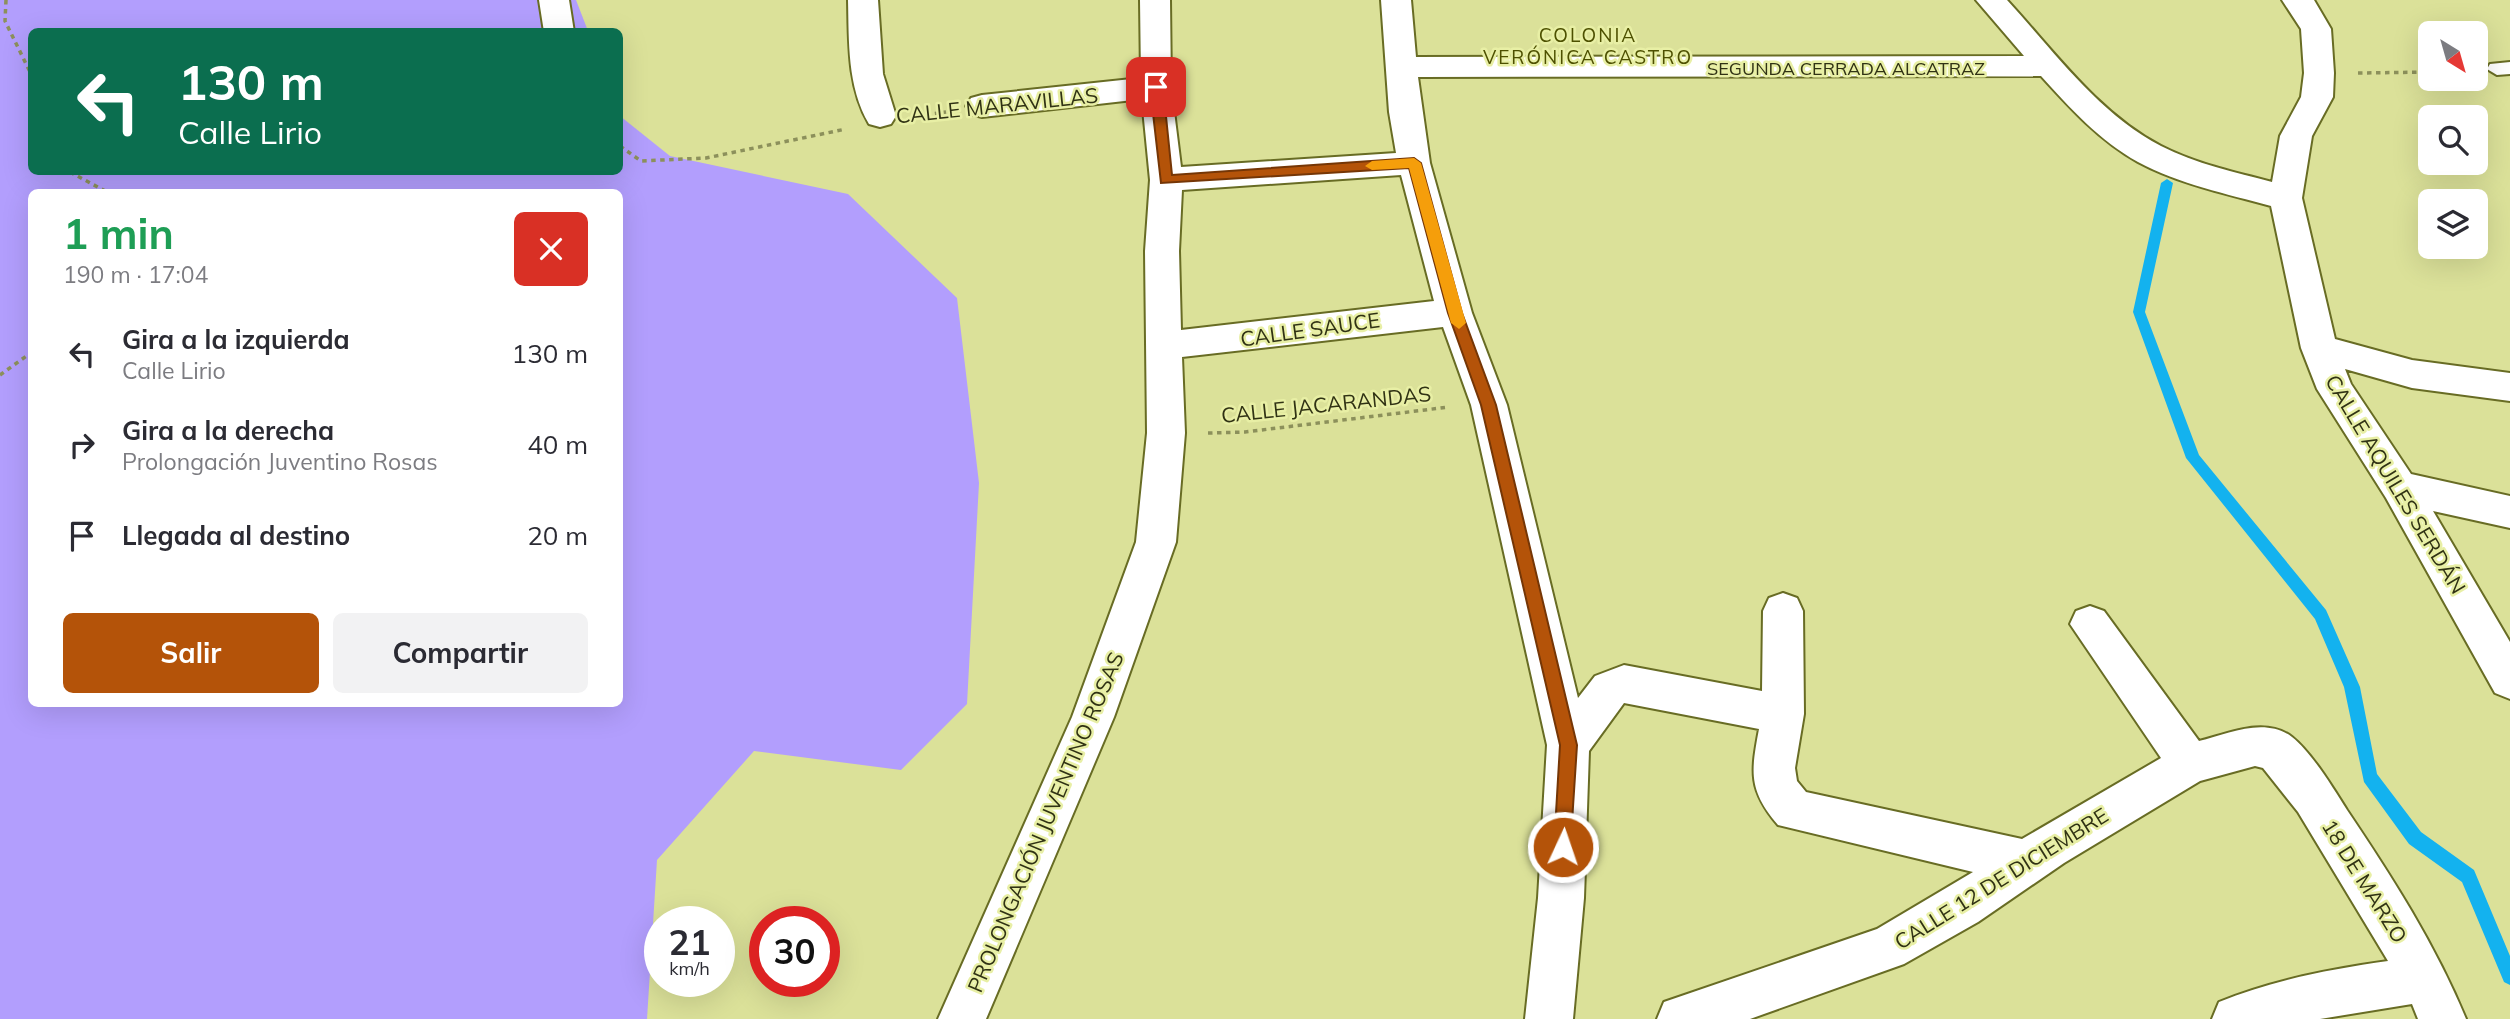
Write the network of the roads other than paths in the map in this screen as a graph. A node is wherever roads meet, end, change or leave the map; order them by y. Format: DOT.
graph roads {
  1 [pos="554,0"];
  2 [pos="863,0"];
  3 [pos="1155,0"];
  4 [pos="1396,0"];
  5 [pos="1991,0"];
  6 [pos="2297,0"];
  7 [pos="558,28"];
  8 [pos="2052,66"];
  9 [pos="1402,67"];
  10 [pos="1156,87"];
  11 [pos="982,106"];
  12 [pos="880,116"];
  13 [pos="1414,163"];
  14 [pos="1166,180"];
  15 [pos="2286,198"];
  16 [pos="1455,313"];
  17 [pos="1165,345"];
  18 [pos="2319,348"];
  19 [pos="2510,387"];
  20 [pos="2399,487"];
  21 [pos="2510,512"];
  22 [pos="1783,611"];
  23 [pos="2090,624"];
  24 [pos="2506,664"];
  25 [pos="1783,714"];
  26 [pos="1569,745"];
  27 [pos="2276,751"];
  28 [pos="2190,764"];
  29 [pos="2026,862"];
  30 [pos="2434,999"];
  31 [pos="962,1019"];
  32 [pos="1549,1019"];
  33 [pos="1681,1019"];
  34 [pos="2236,1019"];
  1 -- 7 [label="street"];
  2 -- 12 [label="street"];
  3 -- 10 [label="street, PROLONGACIÓN JUVENTINO ROSAS"];
  4 -- 9 [label="street"];
  5 -- 8 [label="street"];
  6 -- 15 [label="street, CALLE AQUILES SERDÁN"];
  8 -- 9 [label="street, SEGUNDA CERRADA ALCATRAZ"];
  8 -- 15 [label="street"];
  9 -- 13 [label="street"];
  10 -- 11 [label="street, CALLE MARAVILLAS"];
  10 -- 14 [label="street, PROLONGACIÓN JUVENTINO ROSAS"];
  13 -- 14 [label="street"];
  13 -- 16 [label="street"];
  14 -- 17 [label="street, PROLONGACIÓN JUVENTINO ROSAS"];
  15 -- 18 [label="street, CALLE AQUILES SERDÁN"];
  16 -- 17 [label="street, CALLE SAUCE"];
  16 -- 26 [label="street"];
  17 -- 31 [label="street, PROLONGACIÓN JUVENTINO ROSAS"];
  18 -- 19 [label="street"];
  18 -- 20 [label="street, CALLE AQUILES SERDÁN"];
  20 -- 21 [label="street"];
  20 -- 24 [label="street, CALLE AQUILES SERDÁN"];
  22 -- 25 [label="street"];
  23 -- 28 [label="street"];
  25 -- 26 [label="street"];
  25 -- 29 [label="street"];
  26 -- 32 [label="street"];
  27 -- 28 [label="street, CALLE 12 DE DICIEMBRE"];
  27 -- 30 [label="street, 18 DE MARZO"];
  28 -- 29 [label="street, CALLE 12 DE DICIEMBRE"];
  29 -- 33 [label="street, CALLE 12 DE DICIEMBRE"];
  30 -- 34 [label="street"];
}
